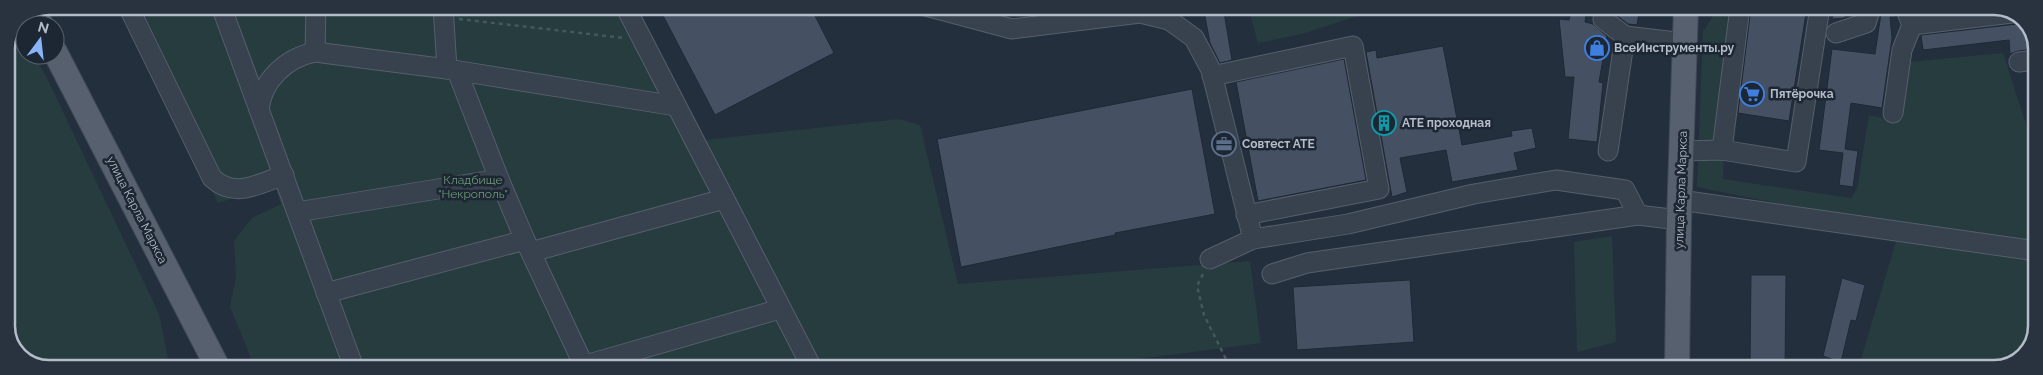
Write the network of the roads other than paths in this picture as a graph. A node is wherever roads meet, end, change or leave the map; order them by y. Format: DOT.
graph roads {
  1 [pos="132,15"];
  2 [pos="224,15"];
  3 [pos="316,15"];
  4 [pos="443,15"];
  5 [pos="630,15"];
  6 [pos="960,15"];
  7 [pos="1124,15"];
  8 [pos="1148,15"];
  9 [pos="1603,15"];
  10 [pos="1686,15"];
  11 [pos="1739,15"];
  12 [pos="1819,15"];
  13 [pos="1868,15"];
  14 [pos="1908,15"];
  15 [pos="1997,15"];
  16 [pos="1912,26"];
  17 [pos="1836,33"];
  18 [pos="1625,36"];
  19 [pos="1685,43"];
  20 [pos="315,52"];
  21 [pos="62,65"];
  22 [pos="452,70"];
  23 [pos="1212,76"];
  24 [pos="248,79"];
  25 [pos="269,80"];
  26 [pos="676,106"];
  27 [pos="259,110"];
  28 [pos="1893,113"];
  29 [pos="1722,150"];
  30 [pos="1682,151"];
  31 [pos="1608,152"];
  32 [pos="284,175"];
  33 [pos="499,179"];
  34 [pos="724,199"];
  35 [pos="1680,210"];
  36 [pos="297,212"];
  37 [pos="1246,214"];
  38 [pos="1638,215"];
  39 [pos="1253,239"];
  40 [pos="528,246"];
  41 [pos="2028,251"];
  42 [pos="1210,259"];
  43 [pos="1272,274"];
  44 [pos="326,293"];
  45 [pos="780,309"];
  46 [pos="214,360"];
  47 [pos="351,360"];
  48 [pos="578,360"];
  49 [pos="608,360"];
  50 [pos="808,360"];
  51 [pos="1675,360"];
  1 -- 32 [label="lane"];
  2 -- 24 [label="lane"];
  3 -- 20 [label="lane"];
  4 -- 22 [label="lane"];
  5 -- 26 [label="lane"];
  6 -- 7 [label="lane"];
  8 -- 23 [label="lane"];
  9 -- 18 [label="lane"];
  10 -- 19 [label="main road, улица Карла Маркса"];
  11 -- 29 [label="lane"];
  12 -- 29 [label="lane"];
  13 -- 17 [label="lane"];
  14 -- 16 [label="lane"];
  15 -- 16 [label="lane"];
  16 -- 28 [label="lane"];
  18 -- 19 [label="lane"];
  18 -- 31 [label="lane"];
  19 -- 30 [label="main road, улица Карла Маркса"];
  20 -- 22 [label="lane"];
  20 -- 25 [label="lane"];
  21 -- 46 [label="main road, улица Карла Маркса"];
  22 -- 26 [label="lane"];
  22 -- 33 [label="lane"];
  23 -- 37 [label="lane"];
  23 -- 37 [label="lane"];
  24 -- 25 [label="lane"];
  24 -- 27 [label="lane"];
  25 -- 27 [label="lane"];
  26 -- 34 [label="lane"];
  27 -- 32 [label="lane"];
  29 -- 30 [label="lane"];
  30 -- 35 [label="main road, улица Карла Маркса"];
  32 -- 36 [label="lane"];
  33 -- 36 [label="lane"];
  33 -- 40 [label="lane"];
  34 -- 40 [label="lane"];
  34 -- 45 [label="lane"];
  35 -- 38 [label="lane"];
  35 -- 41 [label="lane"];
  35 -- 51 [label="main road, улица Карла Маркса"];
  36 -- 44 [label="lane"];
  37 -- 39 [label="lane"];
  38 -- 39 [label="lane"];
  38 -- 43 [label="lane"];
  39 -- 42 [label="lane"];
  40 -- 44 [label="lane"];
  40 -- 48 [label="lane"];
  44 -- 47 [label="lane"];
  45 -- 49 [label="lane"];
  45 -- 50 [label="lane"];
}
